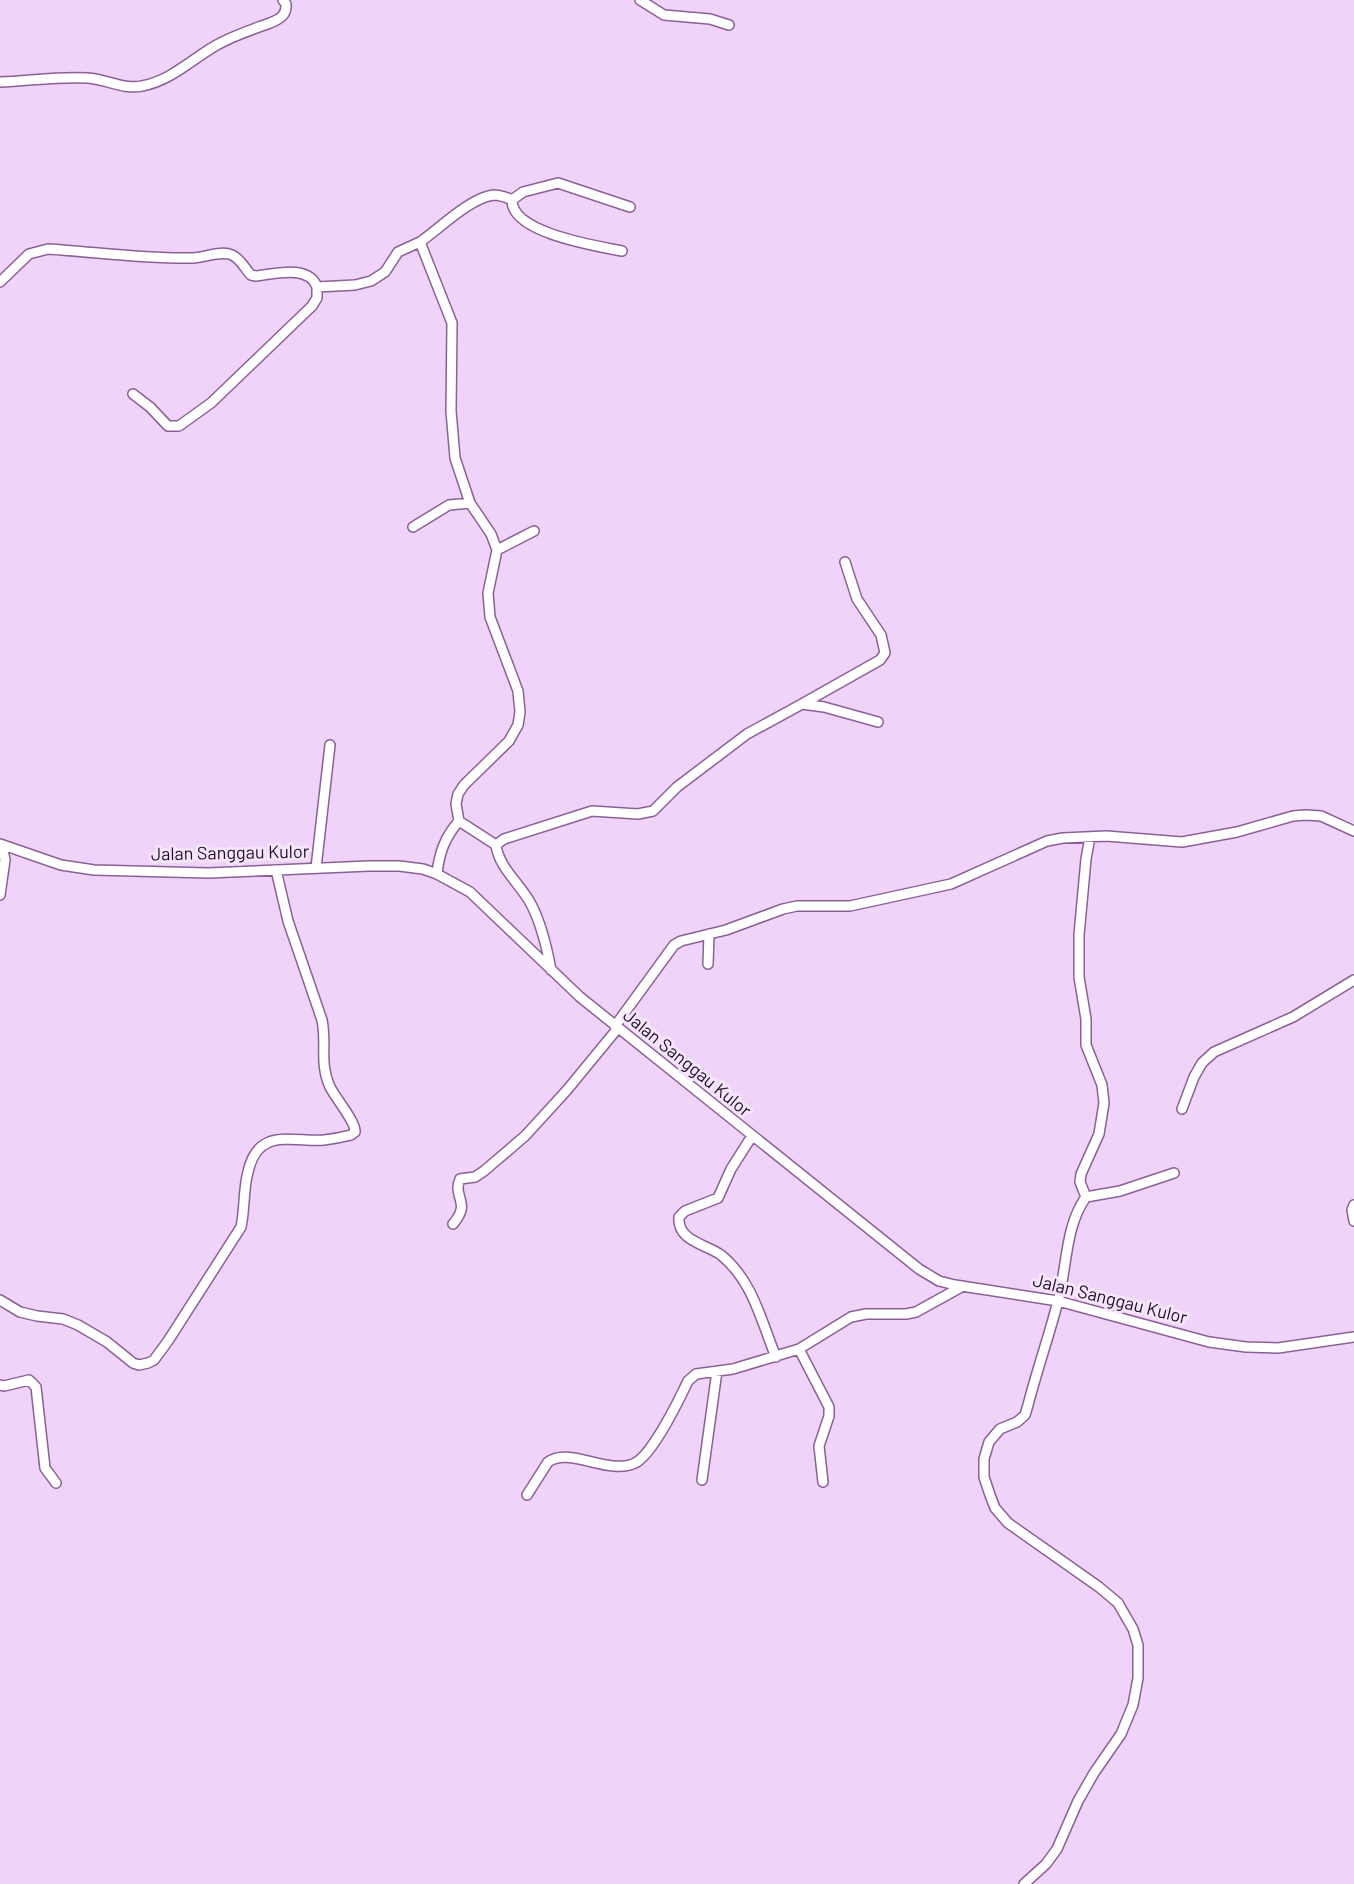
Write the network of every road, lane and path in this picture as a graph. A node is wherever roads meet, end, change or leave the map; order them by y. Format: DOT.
graph roads {
  1 [pos="283,0"];
  2 [pos="640,0"];
  3 [pos="729,25"];
  4 [pos="0,82"];
  5 [pos="512,200"];
  6 [pos="630,207"];
  7 [pos="420,242"];
  8 [pos="622,251"];
  9 [pos="0,282"];
  10 [pos="317,287"];
  11 [pos="133,394"];
  12 [pos="470,503"];
  13 [pos="413,527"];
  14 [pos="534,531"];
  15 [pos="497,550"];
  16 [pos="845,562"];
  17 [pos="802,704"];
  18 [pos="878,722"];
  19 [pos="330,745"];
  20 [pos="459,821"];
  21 [pos="1354,831"];
  22 [pos="1090,837"];
  23 [pos="1,845"];
  24 [pos="496,845"];
  25 [pos="316,868"];
  26 [pos="276,870"];
  27 [pos="437,874"];
  28 [pos="0,895"];
  29 [pos="709,934"];
  30 [pos="708,964"];
  31 [pos="551,970"];
  32 [pos="1354,980"];
  33 [pos="617,1027"];
  34 [pos="1182,1109"];
  35 [pos="752,1136"];
  36 [pos="1174,1173"];
  37 [pos="1086,1197"];
  38 [pos="1354,1205"];
  39 [pos="1354,1221"];
  40 [pos="453,1224"];
  41 [pos="963,1286"];
  42 [pos="0,1300"];
  43 [pos="1058,1301"];
  44 [pos="1354,1337"];
  45 [pos="800,1349"];
  46 [pos="776,1357"];
  47 [pos="717,1371"];
  48 [pos="0,1385"];
  49 [pos="702,1480"];
  50 [pos="823,1482"];
  51 [pos="56,1483"];
  52 [pos="527,1495"];
  53 [pos="1024,1884"];
  1 -- 4 [label="street"];
  2 -- 3 [label="street"];
  5 -- 6 [label="street"];
  5 -- 7 [label="street"];
  5 -- 8 [label="street"];
  7 -- 10 [label="street"];
  7 -- 12 [label="street"];
  9 -- 10 [label="street"];
  10 -- 11 [label="street"];
  12 -- 13 [label="street"];
  12 -- 15 [label="street"];
  14 -- 15 [label="street"];
  15 -- 20 [label="street"];
  16 -- 17 [label="street"];
  17 -- 18 [label="street"];
  17 -- 24 [label="street"];
  19 -- 25 [label="street"];
  20 -- 24 [label="street"];
  20 -- 27 [label="street"];
  21 -- 22 [label="street"];
  22 -- 29 [label="street"];
  22 -- 37 [label="street"];
  23 -- 26 [label="street, Jalan Sanggau Kulor"];
  23 -- 28 [label="street"];
  24 -- 31 [label="street"];
  25 -- 26 [label="street, Jalan Sanggau Kulor"];
  25 -- 27 [label="street, Jalan Sanggau Kulor"];
  26 -- 42 [label="street"];
  27 -- 31 [label="street, Jalan Sanggau Kulor"];
  29 -- 30 [label="street"];
  29 -- 33 [label="street"];
  31 -- 33 [label="street, Jalan Sanggau Kulor"];
  32 -- 34 [label="street"];
  33 -- 35 [label="street, Jalan Sanggau Kulor"];
  33 -- 40 [label="street"];
  35 -- 41 [label="street, Jalan Sanggau Kulor"];
  35 -- 46 [label="street"];
  36 -- 37 [label="street"];
  37 -- 43 [label="street"];
  38 -- 39 [label="street"];
  41 -- 43 [label="street, Jalan Sanggau Kulor"];
  41 -- 45 [label="street"];
  43 -- 44 [label="street, Jalan Sanggau Kulor"];
  43 -- 53 [label="street"];
  45 -- 46 [label="street"];
  45 -- 50 [label="street"];
  46 -- 47 [label="street"];
  47 -- 49 [label="street"];
  47 -- 52 [label="street"];
  48 -- 51 [label="street"];
}
